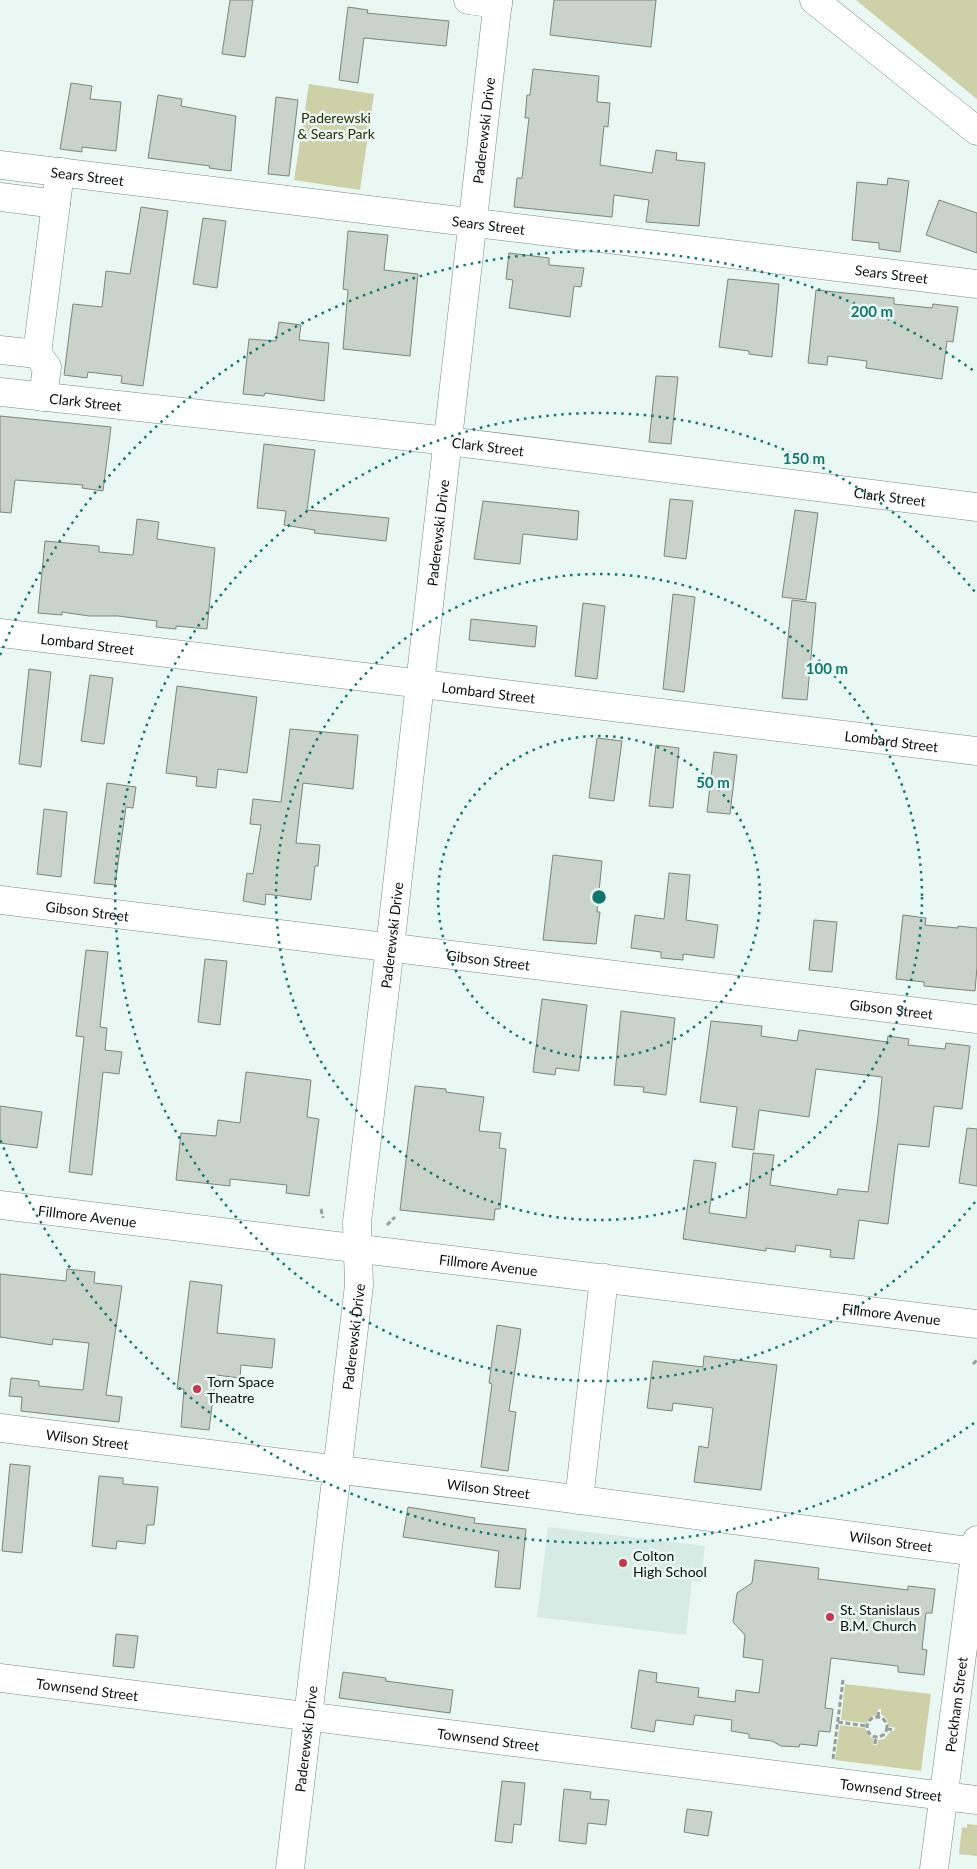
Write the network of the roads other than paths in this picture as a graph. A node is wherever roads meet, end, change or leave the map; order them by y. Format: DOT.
graph roads {
  1 [pos="468,0"];
  2 [pos="814,0"];
  3 [pos="498,2"];
  4 [pos="977,131"];
  5 [pos="0,165"];
  6 [pos="60,172"];
  7 [pos="0,197"];
  8 [pos="56,204"];
  9 [pos="473,223"];
  10 [pos="977,284"];
  11 [pos="0,350"];
  12 [pos="37,354"];
  13 [pos="0,392"];
  14 [pos="43,397"];
  15 [pos="448,441"];
  16 [pos="977,507"];
  17 [pos="0,634"];
  18 [pos="420,684"];
  19 [pos="977,751"];
  20 [pos="0,900"];
  21 [pos="390,947"];
  22 [pos="977,1019"];
  23 [pos="0,1205"];
  24 [pos="358,1248"];
  25 [pos="604,1278"];
  26 [pos="977,1324"];
  27 [pos="0,1428"];
  28 [pos="337,1471"];
  29 [pos="579,1500"];
  30 [pos="977,1548"];
  31 [pos="0,1678"];
  32 [pos="308,1715"];
  33 [pos="943,1796"];
  34 [pos="977,1800"];
  35 [pos="290,1869"];
  36 [pos="934,1869"];
  1 -- 3 [label="street"];
  2 -- 4 [label="street"];
  3 -- 9 [label="street, Paderewski Drive"];
  5 -- 6 [label="street, Sears Street"];
  6 -- 8 [label="street"];
  6 -- 9 [label="street, Sears Street"];
  7 -- 8 [label="street"];
  8 -- 12 [label="street"];
  9 -- 10 [label="street, Sears Street"];
  9 -- 15 [label="street, Paderewski Drive"];
  11 -- 12 [label="street"];
  12 -- 14 [label="street"];
  13 -- 14 [label="street, Clark Street"];
  14 -- 15 [label="street, Clark Street"];
  15 -- 16 [label="street, Clark Street"];
  15 -- 18 [label="street, Paderewski Drive"];
  17 -- 18 [label="street, Lombard Street"];
  18 -- 19 [label="street, Lombard Street"];
  18 -- 21 [label="street, Paderewski Drive"];
  20 -- 21 [label="street, Gibson Street"];
  21 -- 22 [label="street, Gibson Street"];
  21 -- 24 [label="street, Paderewski Drive"];
  23 -- 24 [label="street, Fillmore Avenue"];
  24 -- 25 [label="street, Fillmore Avenue"];
  24 -- 28 [label="street, Paderewski Drive"];
  25 -- 26 [label="street, Fillmore Avenue"];
  25 -- 29 [label="street"];
  27 -- 28 [label="street, Wilson Street"];
  28 -- 29 [label="street, Wilson Street"];
  28 -- 32 [label="street, Paderewski Drive"];
  29 -- 30 [label="street, Wilson Street"];
  30 -- 33 [label="street, Peckham Street"];
  31 -- 32 [label="street, Townsend Street"];
  32 -- 33 [label="street, Townsend Street"];
  32 -- 35 [label="street, Paderewski Drive"];
  33 -- 34 [label="street, Townsend Street"];
  33 -- 36 [label="street, Peckham Street"];
}
